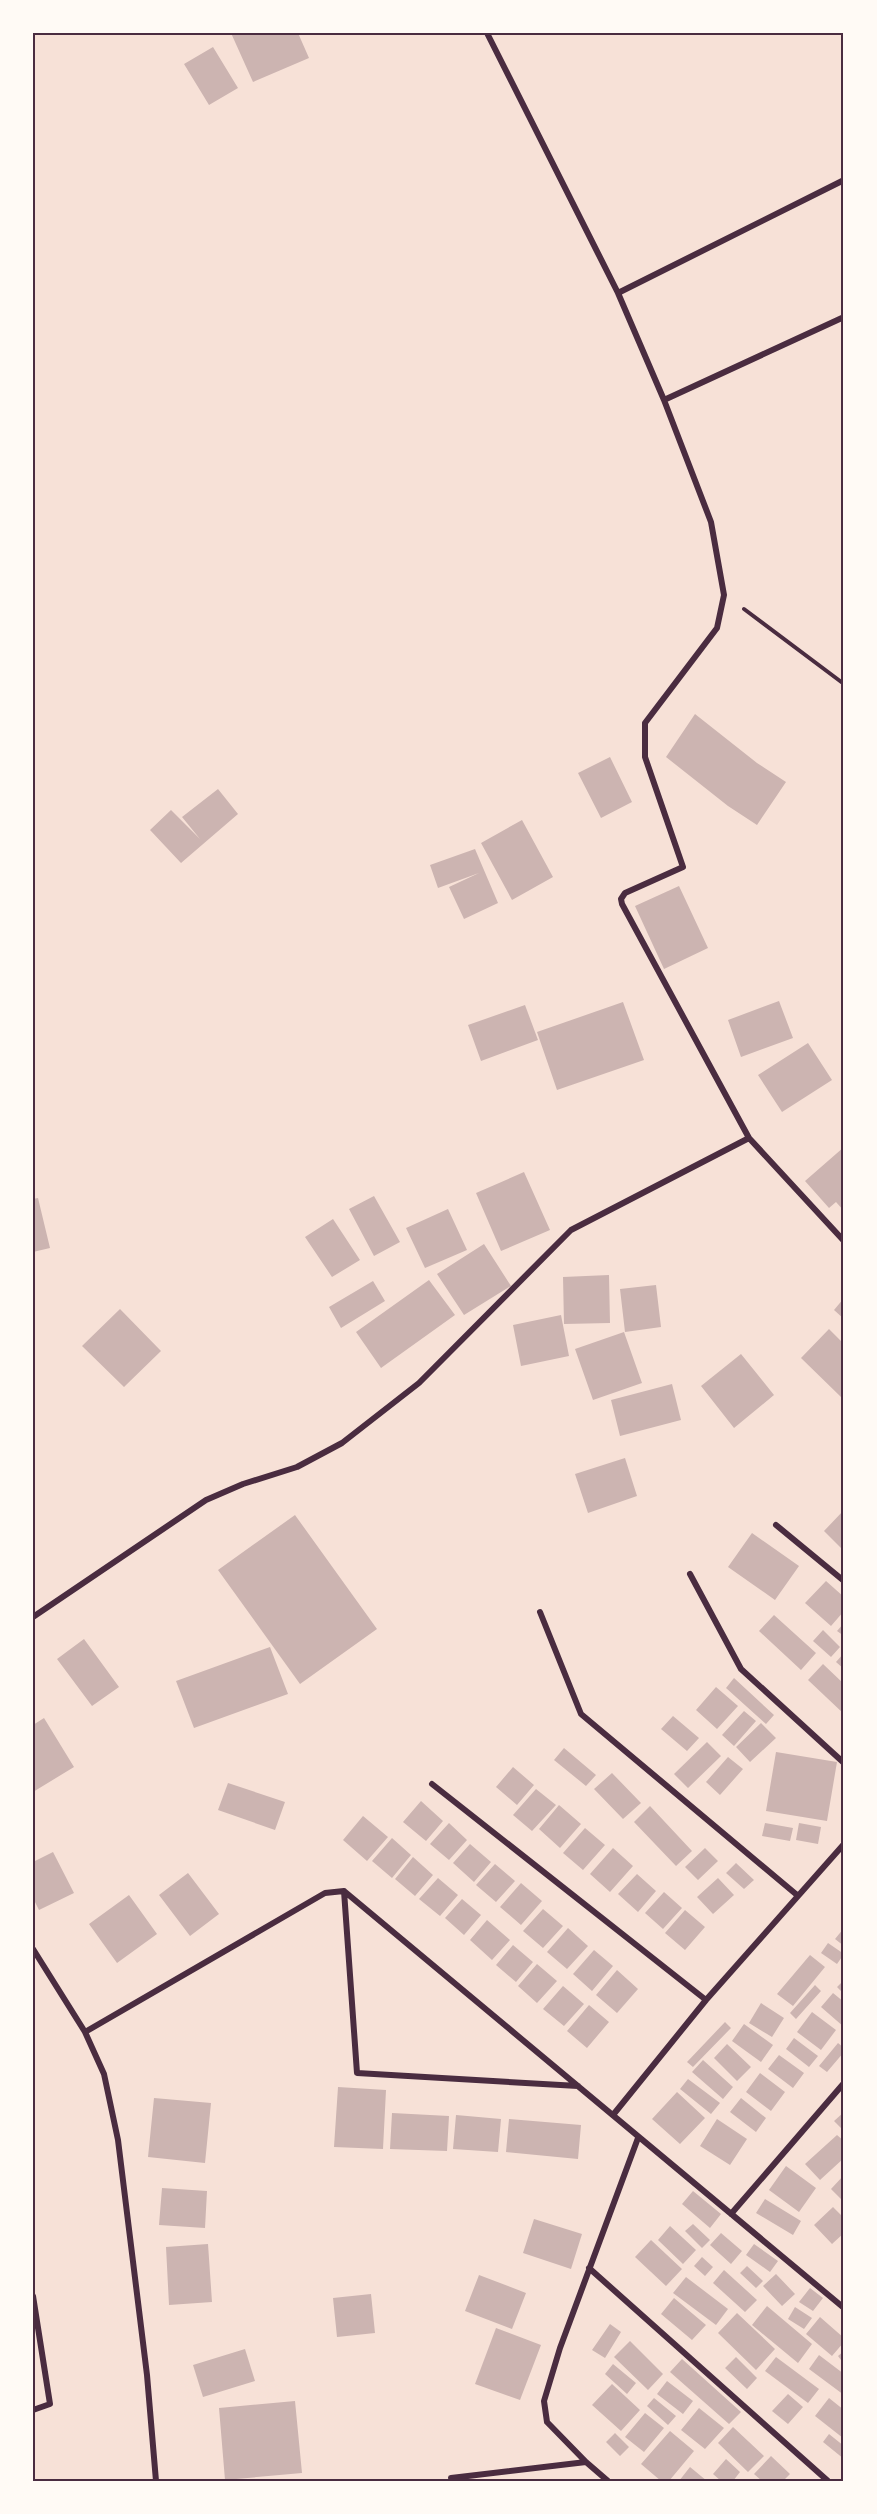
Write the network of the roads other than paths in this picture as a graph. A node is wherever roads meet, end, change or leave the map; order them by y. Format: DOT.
graph roads {
  1 [pos="487,33"];
  2 [pos="844,180"];
  3 [pos="618,293"];
  4 [pos="844,317"];
  5 [pos="664,400"];
  6 [pos="749,1138"];
  7 [pos="844,1241"];
  8 [pos="776,1525"];
  9 [pos="690,1574"];
  10 [pos="844,1581"];
  11 [pos="540,1612"];
  12 [pos="33,1617"];
  13 [pos="844,1763"];
  14 [pos="432,1784"];
  15 [pos="844,1844"];
  16 [pos="344,1891"];
  17 [pos="797,1895"];
  18 [pos="33,1949"];
  19 [pos="706,2000"];
  20 [pos="85,2032"];
  21 [pos="844,2083"];
  22 [pos="578,2086"];
  23 [pos="613,2115"];
  24 [pos="638,2138"];
  25 [pos="731,2214"];
  26 [pos="589,2268"];
  27 [pos="33,2296"];
  28 [pos="842,2303"];
  29 [pos="33,2410"];
  30 [pos="586,2462"];
  31 [pos="451,2478"];
  32 [pos="156,2481"];
  33 [pos="608,2481"];
  34 [pos="828,2481"];
  1 -- 3 [label="street"];
  2 -- 3 [label="street"];
  3 -- 5 [label="street"];
  4 -- 5 [label="street"];
  5 -- 6 [label="street"];
  6 -- 7 [label="street"];
  6 -- 12 [label="street"];
  8 -- 10 [label="street"];
  9 -- 13 [label="street"];
  11 -- 17 [label="street"];
  14 -- 19 [label="street"];
  15 -- 17 [label="street"];
  16 -- 20 [label="street"];
  16 -- 22 [label="street"];
  16 -- 22 [label="street"];
  17 -- 19 [label="street"];
  18 -- 20 [label="street"];
  19 -- 23 [label="street"];
  20 -- 32 [label="street"];
  21 -- 25 [label="street"];
  22 -- 23 [label="street"];
  23 -- 24 [label="street"];
  24 -- 25 [label="street"];
  24 -- 26 [label="street"];
  25 -- 28 [label="street"];
  26 -- 30 [label="street"];
  26 -- 34 [label="street"];
  27 -- 29 [label="street"];
  30 -- 31 [label="street"];
  30 -- 33 [label="street"];
}
